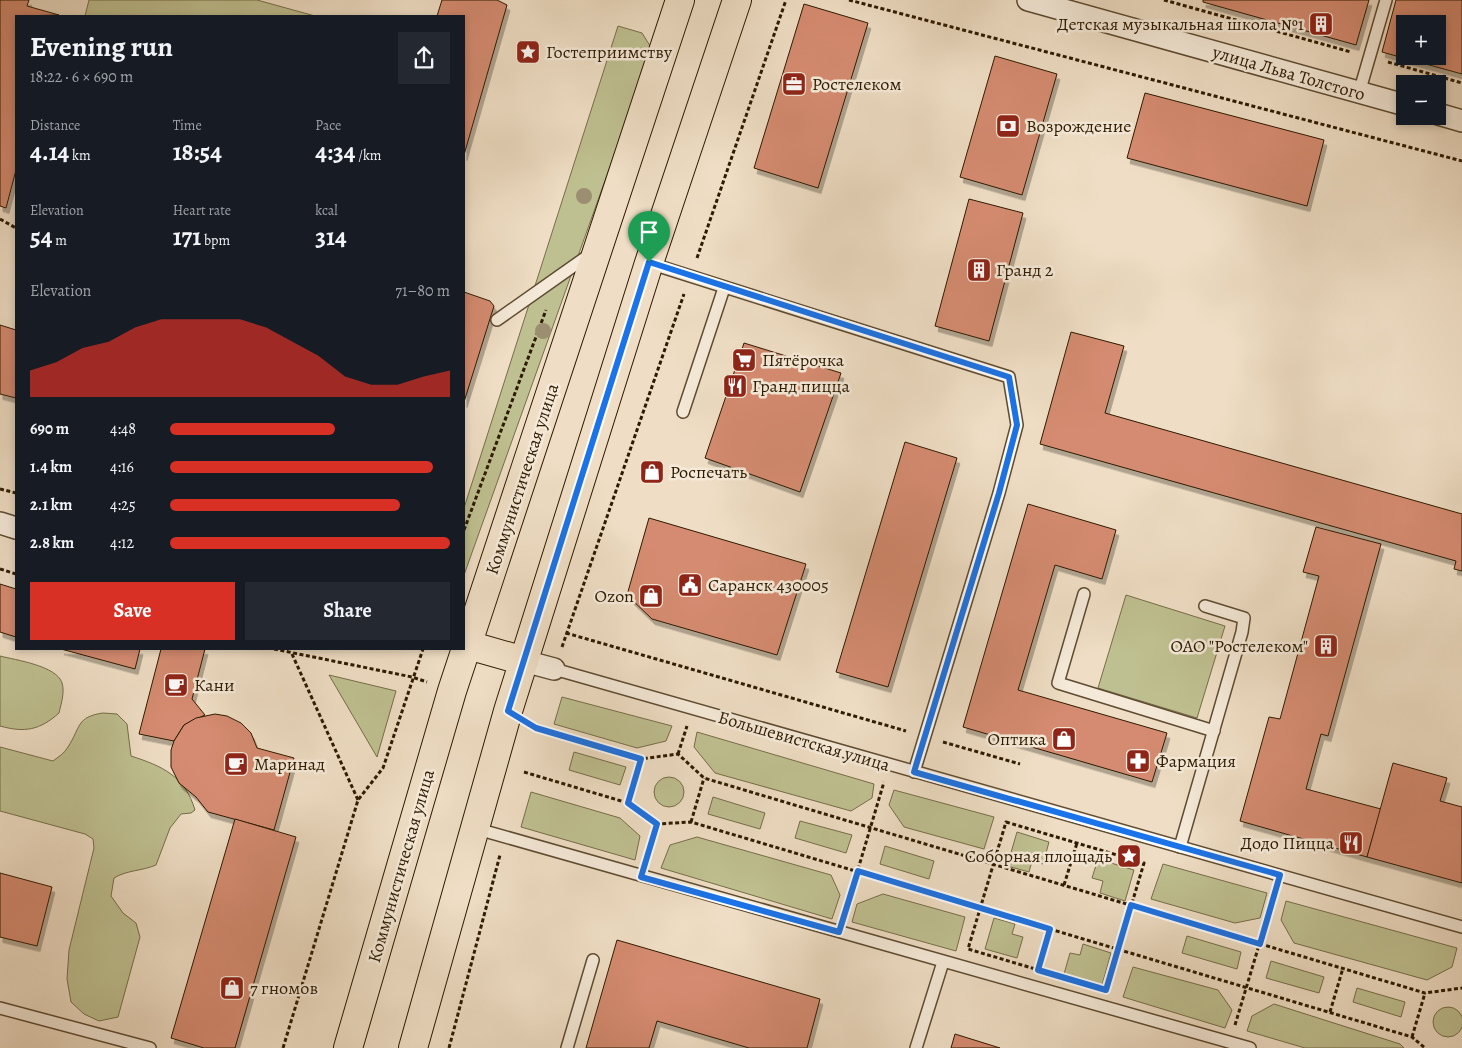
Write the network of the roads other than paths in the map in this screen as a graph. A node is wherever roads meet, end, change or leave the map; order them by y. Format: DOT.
graph roads {
  1 [pos="680,0"];
  2 [pos="737,0"];
  3 [pos="1028,0"];
  4 [pos="1386,0"];
  5 [pos="1058,4"];
  6 [pos="1359,92"];
  7 [pos="1396,102"];
  8 [pos="1446,116"];
  9 [pos="1462,121"];
  10 [pos="597,249"];
  11 [pos="649,262"];
  12 [pos="724,288"];
  13 [pos="497,320"];
  14 [pos="683,412"];
  15 [pos="0,523"];
  16 [pos="15,528"];
  17 [pos="1084,594"];
  18 [pos="1205,606"];
  19 [pos="466,644"];
  20 [pos="464,650"];
  21 [pos="524,661"];
  22 [pos="554,669"];
  23 [pos="1214,731"];
  24 [pos="914,772"];
  25 [pos="474,828"];
  26 [pos="1180,847"];
  27 [pos="1462,926"];
  28 [pos="593,960"];
  29 [pos="944,962"];
  30 [pos="0,1008"];
  31 [pos="150,1048"];
  32 [pos="348,1048"];
  33 [pos="414,1048"];
  34 [pos="567,1048"];
  35 [pos="916,1048"];
  36 [pos="1250,1048"];
  1 -- 10 [label="main road, Коммунистическая улица"];
  2 -- 11 [label="main road"];
  3 -- 5 [label="street, улица Льва Толстого"];
  4 -- 6 [label="lane"];
  5 -- 6 [label="street, улица Льва Толстого"];
  6 -- 7 [label="street, улица Льва Толстого"];
  8 -- 9 [label="street"];
  10 -- 13 [label="lane"];
  10 -- 19 [label="main road, Коммунистическая улица"];
  11 -- 12 [label="lane"];
  11 -- 21 [label="main road"];
  12 -- 14 [label="lane"];
  12 -- 24 [label="lane"];
  15 -- 16 [label="street"];
  17 -- 23 [label="lane"];
  18 -- 23 [label="lane"];
  19 -- 21 [label="main road, Большевистская улица"];
  20 -- 32 [label="main road, Коммунистическая улица"];
  21 -- 22 [label="street, Большевистская улица"];
  21 -- 25 [label="main road"];
  22 -- 24 [label="lane, Большевистская улица"];
  23 -- 26 [label="lane"];
  24 -- 26 [label="lane, Большевистская улица"];
  25 -- 29 [label="lane"];
  25 -- 33 [label="main road"];
  26 -- 27 [label="lane, Большевистская улица"];
  28 -- 34 [label="lane"];
  29 -- 35 [label="lane"];
  29 -- 36 [label="lane"];
  30 -- 31 [label="lane"];
}
